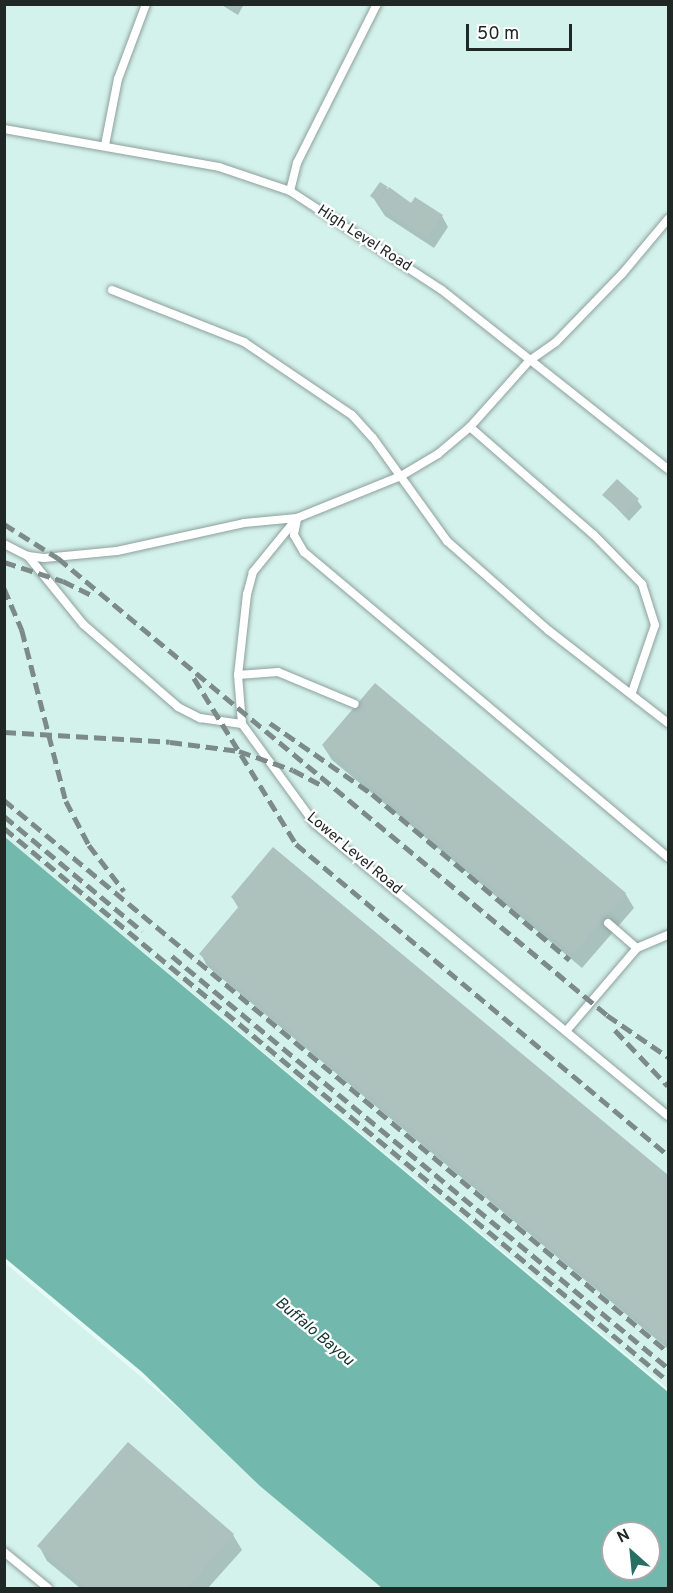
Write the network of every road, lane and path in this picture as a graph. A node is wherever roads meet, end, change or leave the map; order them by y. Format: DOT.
graph roads {
  1 [pos="146,4"];
  2 [pos="377,4"];
  3 [pos="4,129"];
  4 [pos="105,146"];
  5 [pos="290,191"];
  6 [pos="669,219"];
  7 [pos="112,290"];
  8 [pos="529,362"];
  9 [pos="470,427"];
  10 [pos="669,469"];
  11 [pos="400,476"];
  12 [pos="297,518"];
  13 [pos="4,544"];
  14 [pos="28,556"];
  15 [pos="238,675"];
  16 [pos="632,692"];
  17 [pos="355,704"];
  18 [pos="669,723"];
  19 [pos="242,724"];
  20 [pos="669,857"];
  21 [pos="608,922"];
  22 [pos="669,935"];
  23 [pos="637,948"];
  24 [pos="567,1030"];
  25 [pos="669,1116"];
  26 [pos="4,1552"];
  27 [pos="48,1588"];
  1 -- 4 [label="lane"];
  2 -- 5 [label="lane"];
  3 -- 4 [label="lane, High Level Road"];
  4 -- 5 [label="lane, High Level Road"];
  5 -- 8 [label="lane, High Level Road"];
  6 -- 8 [label="lane"];
  7 -- 11 [label="lane"];
  8 -- 9 [label="lane"];
  8 -- 10 [label="lane, High Level Road"];
  9 -- 11 [label="lane"];
  9 -- 16 [label="lane"];
  11 -- 12 [label="lane"];
  11 -- 16 [label="lane"];
  12 -- 14 [label="lane"];
  12 -- 15 [label="lane"];
  12 -- 20 [label="lane"];
  13 -- 14 [label="lane"];
  14 -- 19 [label="lane"];
  15 -- 17 [label="lane"];
  15 -- 19 [label="lane"];
  16 -- 18 [label="lane"];
  19 -- 24 [label="lane, Lower Level Road"];
  21 -- 23 [label="lane"];
  22 -- 23 [label="lane"];
  23 -- 24 [label="lane"];
  24 -- 25 [label="lane, Lower Level Road"];
  26 -- 27 [label="lane"];
}
